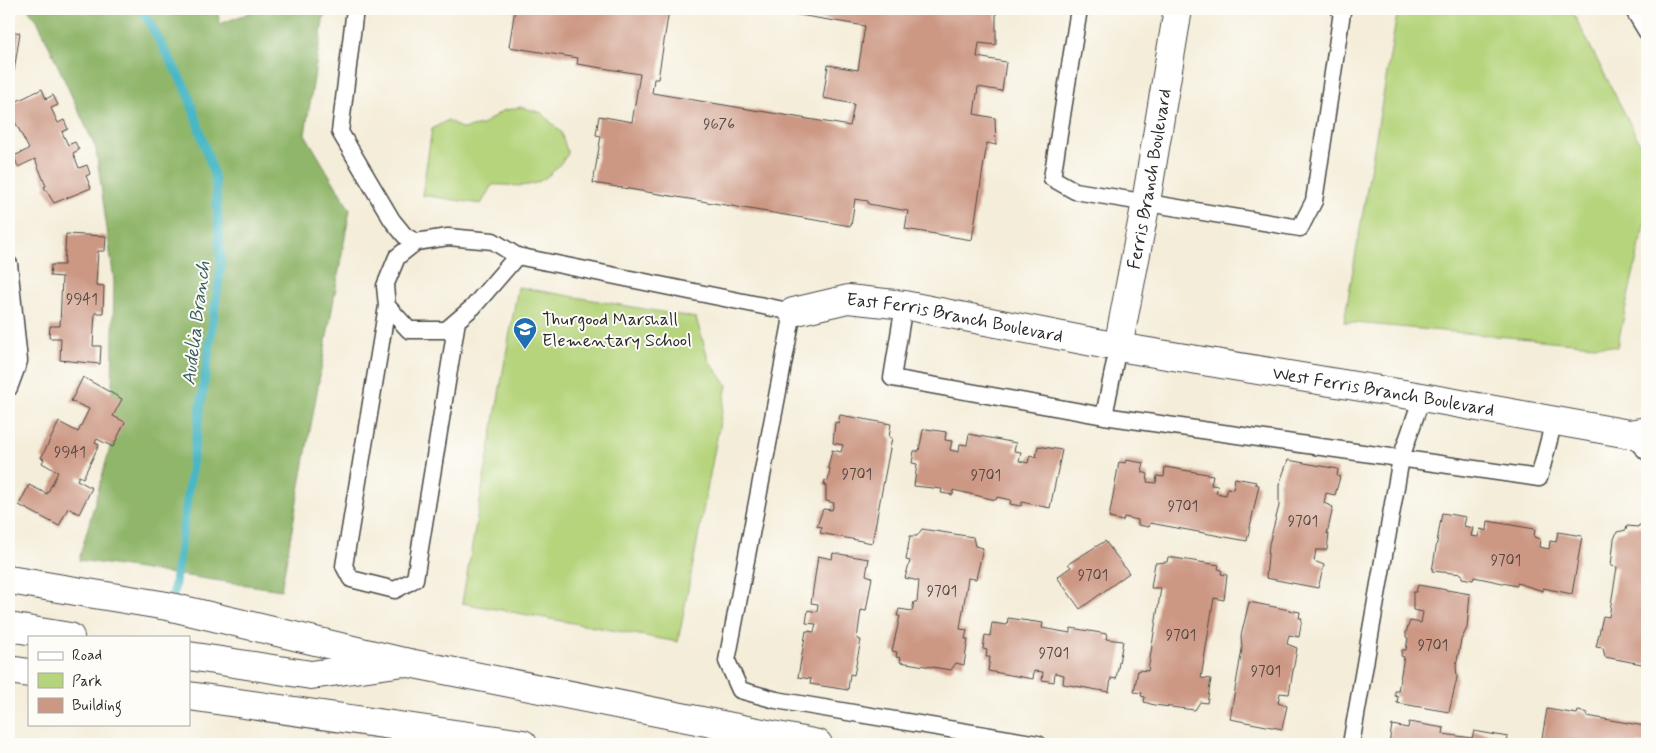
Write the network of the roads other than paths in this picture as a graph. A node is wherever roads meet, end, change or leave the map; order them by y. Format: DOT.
graph roads {
  1 [pos="356,9"];
  2 [pos="1079,9"];
  3 [pos="1178,9"];
  4 [pos="1339,9"];
  5 [pos="1633,9"];
  6 [pos="1647,32"];
  7 [pos="1146,202"];
  8 [pos="416,242"];
  9 [pos="517,256"];
  10 [pos="9,264"];
  11 [pos="387,306"];
  12 [pos="904,306"];
  13 [pos="793,312"];
  14 [pos="457,321"];
  15 [pos="1118,347"];
  16 [pos="9,388"];
  17 [pos="1422,396"];
  18 [pos="1104,416"];
  19 [pos="1554,421"];
  20 [pos="1643,434"];
  21 [pos="1401,458"];
  22 [pos="9,580"];
  23 [pos="9,627"];
  24 [pos="64,636"];
  25 [pos="190,656"];
  26 [pos="404,662"];
  27 [pos="9,670"];
  28 [pos="28,673"];
  29 [pos="190,696"];
  30 [pos="523,744"];
  31 [pos="818,744"];
  32 [pos="1038,744"];
  33 [pos="1351,744"];
  1 -- 8 [label="lane"];
  2 -- 7 [label="lane"];
  3 -- 7 [label="main road, Ferris Branch Boulevard"];
  4 -- 7 [label="lane"];
  5 -- 6 [label="lane"];
  7 -- 15 [label="main road, Ferris Branch Boulevard"];
  8 -- 9 [label="lane"];
  8 -- 11 [label="lane"];
  9 -- 13 [label="lane"];
  9 -- 14 [label="lane"];
  10 -- 16 [label="lane"];
  11 -- 14 [label="lane"];
  11 -- 14 [label="lane"];
  12 -- 13 [label="main road, East Ferris Branch Boulevard"];
  12 -- 15 [label="main road, East Ferris Branch Boulevard"];
  12 -- 18 [label="lane"];
  13 -- 32 [label="lane"];
  15 -- 17 [label="main road, West Ferris Branch Boulevard"];
  15 -- 18 [label="lane"];
  17 -- 19 [label="main road, West Ferris Branch Boulevard"];
  17 -- 21 [label="lane"];
  18 -- 21 [label="lane"];
  19 -- 20 [label="main road, West Ferris Branch Boulevard"];
  19 -- 21 [label="lane"];
  21 -- 33 [label="lane"];
  22 -- 26 [label="main road"];
  23 -- 24 [label="main road"];
  25 -- 26 [label="main road"];
  26 -- 31 [label="main road"];
  27 -- 28 [label="main road"];
  29 -- 30 [label="main road"];
}
